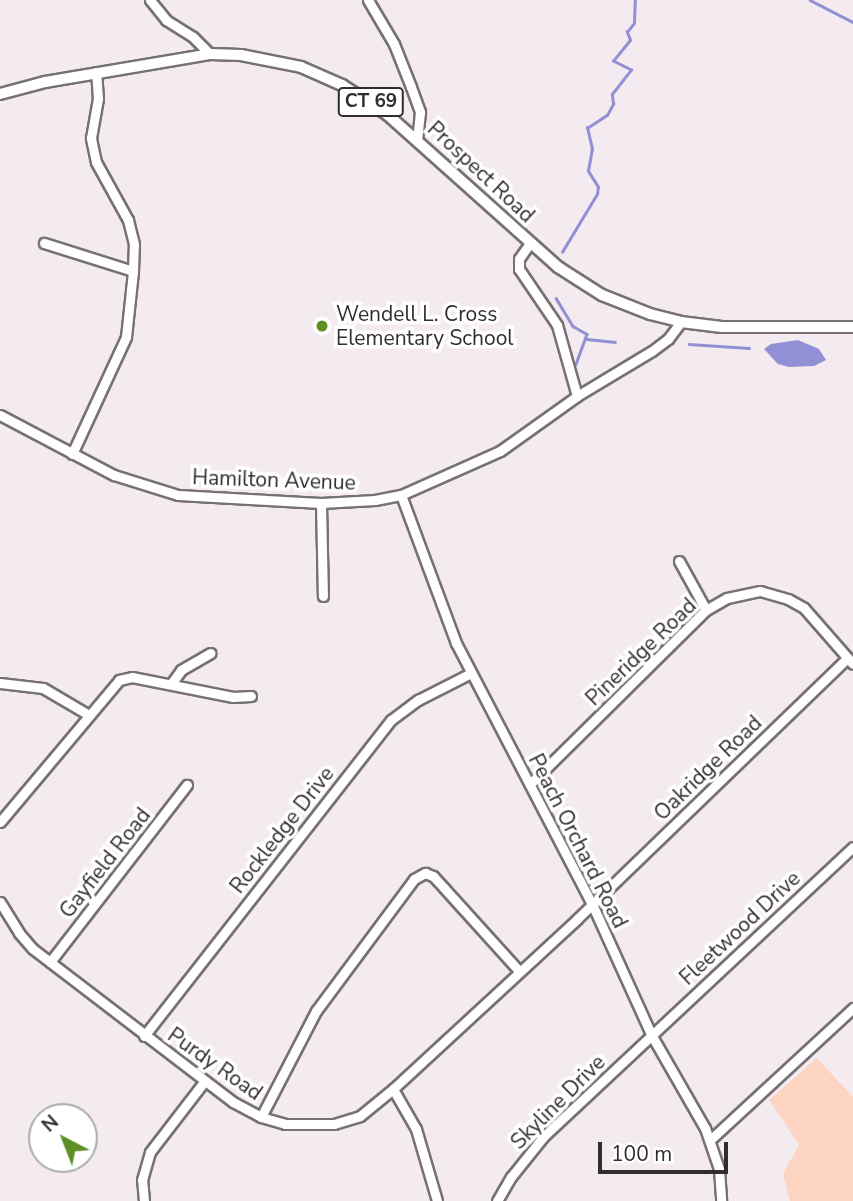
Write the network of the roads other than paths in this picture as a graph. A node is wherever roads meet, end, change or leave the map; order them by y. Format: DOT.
graph roads {
  1 [pos="150,0"];
  2 [pos="368,0"];
  3 [pos="210,54"];
  4 [pos="96,72"];
  5 [pos="0,94"];
  6 [pos="417,139"];
  7 [pos="44,243"];
  8 [pos="530,243"];
  9 [pos="133,271"];
  10 [pos="681,322"];
  11 [pos="853,327"];
  12 [pos="577,396"];
  13 [pos="0,415"];
  14 [pos="72,454"];
  15 [pos="401,495"];
  16 [pos="321,503"];
  17 [pos="679,561"];
  18 [pos="323,596"];
  19 [pos="706,610"];
  20 [pos="210,653"];
  21 [pos="850,661"];
  22 [pos="471,673"];
  23 [pos="0,683"];
  24 [pos="172,684"];
  25 [pos="251,696"];
  26 [pos="89,715"];
  27 [pos="531,783"];
  28 [pos="187,785"];
  29 [pos="0,822"];
  30 [pos="853,847"];
  31 [pos="0,902"];
  32 [pos="592,904"];
  33 [pos="50,962"];
  34 [pos="519,971"];
  35 [pos="853,1008"];
  36 [pos="144,1036"];
  37 [pos="652,1036"];
  38 [pos="204,1082"];
  39 [pos="393,1089"];
  40 [pos="261,1117"];
  41 [pos="710,1140"];
  42 [pos="144,1201"];
  43 [pos="437,1201"];
  44 [pos="497,1201"];
  45 [pos="721,1201"];
  1 -- 3 [label="street"];
  2 -- 6 [label="street"];
  3 -- 4 [label="main road, Prospect Road / CT 69"];
  3 -- 6 [label="main road, Prospect Road / CT 69"];
  4 -- 5 [label="main road, Prospect Road / CT 69"];
  4 -- 9 [label="street"];
  6 -- 8 [label="main road, Prospect Road / CT 69"];
  7 -- 9 [label="street"];
  8 -- 10 [label="main road, Prospect Road / CT 69"];
  8 -- 12 [label="street"];
  9 -- 14 [label="street"];
  10 -- 11 [label="main road, Prospect Road / CT 69"];
  10 -- 12 [label="street, Hamilton Avenue"];
  12 -- 15 [label="street, Hamilton Avenue"];
  13 -- 14 [label="street, Hamilton Avenue"];
  14 -- 16 [label="street, Hamilton Avenue"];
  15 -- 16 [label="street, Hamilton Avenue"];
  15 -- 22 [label="street, Peach Orchard Road"];
  16 -- 18 [label="street"];
  17 -- 19 [label="street"];
  19 -- 21 [label="street, Pineridge Road"];
  19 -- 27 [label="street, Pineridge Road"];
  20 -- 24 [label="street"];
  21 -- 32 [label="street, Oakridge Road"];
  22 -- 27 [label="street, Peach Orchard Road"];
  22 -- 36 [label="street, Rockledge Drive"];
  23 -- 26 [label="street"];
  24 -- 25 [label="street"];
  24 -- 26 [label="street"];
  26 -- 29 [label="street"];
  27 -- 32 [label="street, Peach Orchard Road"];
  28 -- 33 [label="street, Gayfield Road"];
  30 -- 37 [label="street, Fleetwood Drive"];
  31 -- 33 [label="street, Purdy Road"];
  32 -- 34 [label="street, Purdy Road"];
  32 -- 37 [label="street, Peach Orchard Road"];
  33 -- 36 [label="street, Purdy Road"];
  34 -- 39 [label="street, Purdy Road"];
  34 -- 40 [label="street"];
  35 -- 41 [label="street"];
  36 -- 38 [label="street, Purdy Road"];
  37 -- 41 [label="street, Peach Orchard Road"];
  37 -- 44 [label="street, Skyline Drive"];
  38 -- 40 [label="street, Purdy Road"];
  38 -- 42 [label="street"];
  39 -- 40 [label="street, Purdy Road"];
  39 -- 43 [label="street"];
  41 -- 45 [label="street, Peach Orchard Road"];
}
